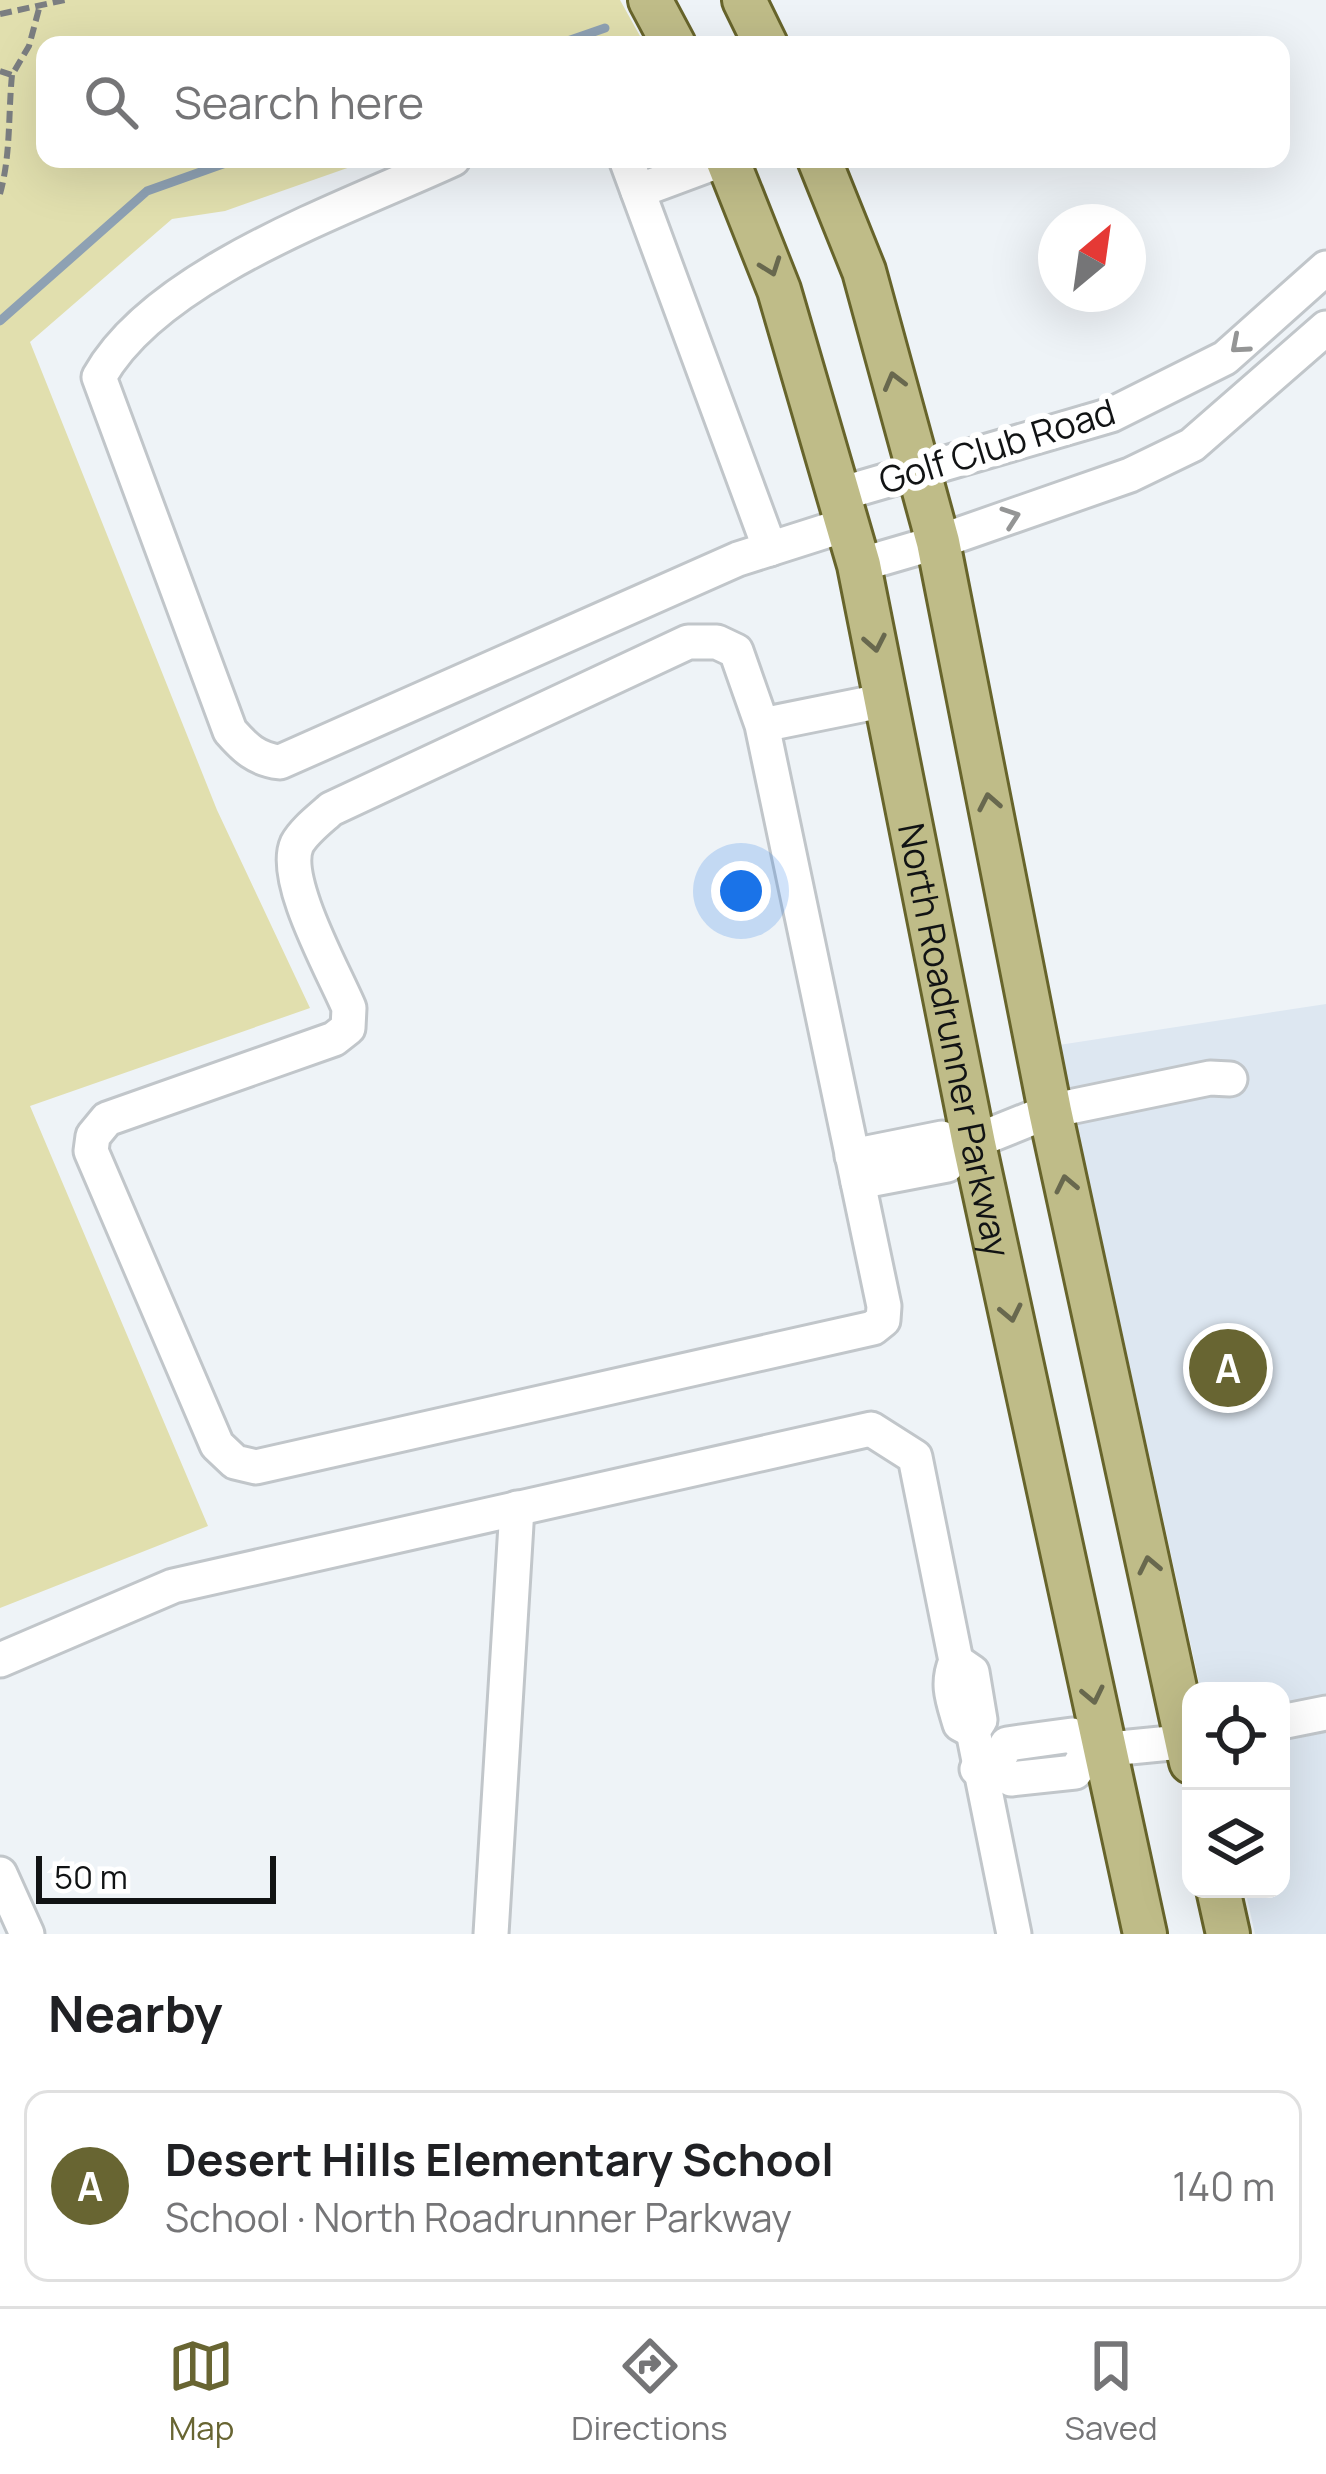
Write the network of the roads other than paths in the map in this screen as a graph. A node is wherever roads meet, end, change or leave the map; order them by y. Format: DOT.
graph roads {
  1 [pos="650,0"];
  2 [pos="744,0"];
  3 [pos="669,36"];
  4 [pos="762,36"];
  5 [pos="434,168"];
  6 [pos="629,168"];
  7 [pos="701,168"];
  8 [pos="730,168"];
  9 [pos="823,168"];
  10 [pos="638,191"];
  11 [pos="1326,268"];
  12 [pos="1326,328"];
  13 [pos="918,470"];
  14 [pos="849,527"];
  15 [pos="938,542"];
  16 [pos="770,549"];
  17 [pos="886,700"];
  18 [pos="762,725"];
  19 [pos="1230,1079"];
  20 [pos="1051,1111"];
  21 [pos="966,1146"];
  22 [pos="855,1169"];
  23 [pos="517,1508"];
  24 [pos="0,1660"];
  25 [pos="1182,1711"];
  26 [pos="1326,1713"];
  27 [pos="1290,1720"];
  28 [pos="1182,1748"];
  29 [pos="1097,1750"];
  30 [pos="986,1767"];
  31 [pos="0,1874"];
  32 [pos="1220,1898"];
  33 [pos="27,1934"];
  34 [pos="491,1934"];
  35 [pos="1014,1934"];
  36 [pos="1144,1934"];
  37 [pos="1228,1934"];
  1 -- 3 [label="main road"];
  2 -- 4 [label="main road"];
  5 -- 16 [label="street"];
  6 -- 10 [label="street"];
  7 -- 10 [label="street"];
  8 -- 14 [label="main road, North Roadrunner Parkway, one-way"];
  13 -- 9 [label="main road, one-way"];
  10 -- 16 [label="street"];
  11 -- 13 [label="street, Golf Club Road, one-way"];
  15 -- 12 [label="street, Golf Club Road, one-way"];
  13 -- 14 [label="street, Golf Club Road"];
  13 -- 15 [label="main road"];
  14 -- 15 [label="street, Golf Club Road"];
  14 -- 16 [label="street"];
  14 -- 17 [label="main road, North Roadrunner Parkway, one-way"];
  20 -- 15 [label="main road, one-way"];
  17 -- 18 [label="street"];
  17 -- 21 [label="main road, North Roadrunner Parkway"];
  18 -- 22 [label="street"];
  18 -- 22 [label="street"];
  19 -- 20 [label="street"];
  20 -- 21 [label="street"];
  25 -- 20 [label="main road, one-way"];
  21 -- 22 [label="street"];
  21 -- 29 [label="main road, North Roadrunner Parkway, one-way"];
  23 -- 24 [label="street"];
  23 -- 30 [label="street"];
  23 -- 34 [label="street"];
  26 -- 27 [label="street"];
  28 -- 29 [label="street"];
  29 -- 30 [label="street"];
  29 -- 36 [label="main road, North Roadrunner Parkway"];
  30 -- 35 [label="street"];
  31 -- 33 [label="street"];
  32 -- 37 [label="main road"];
}
